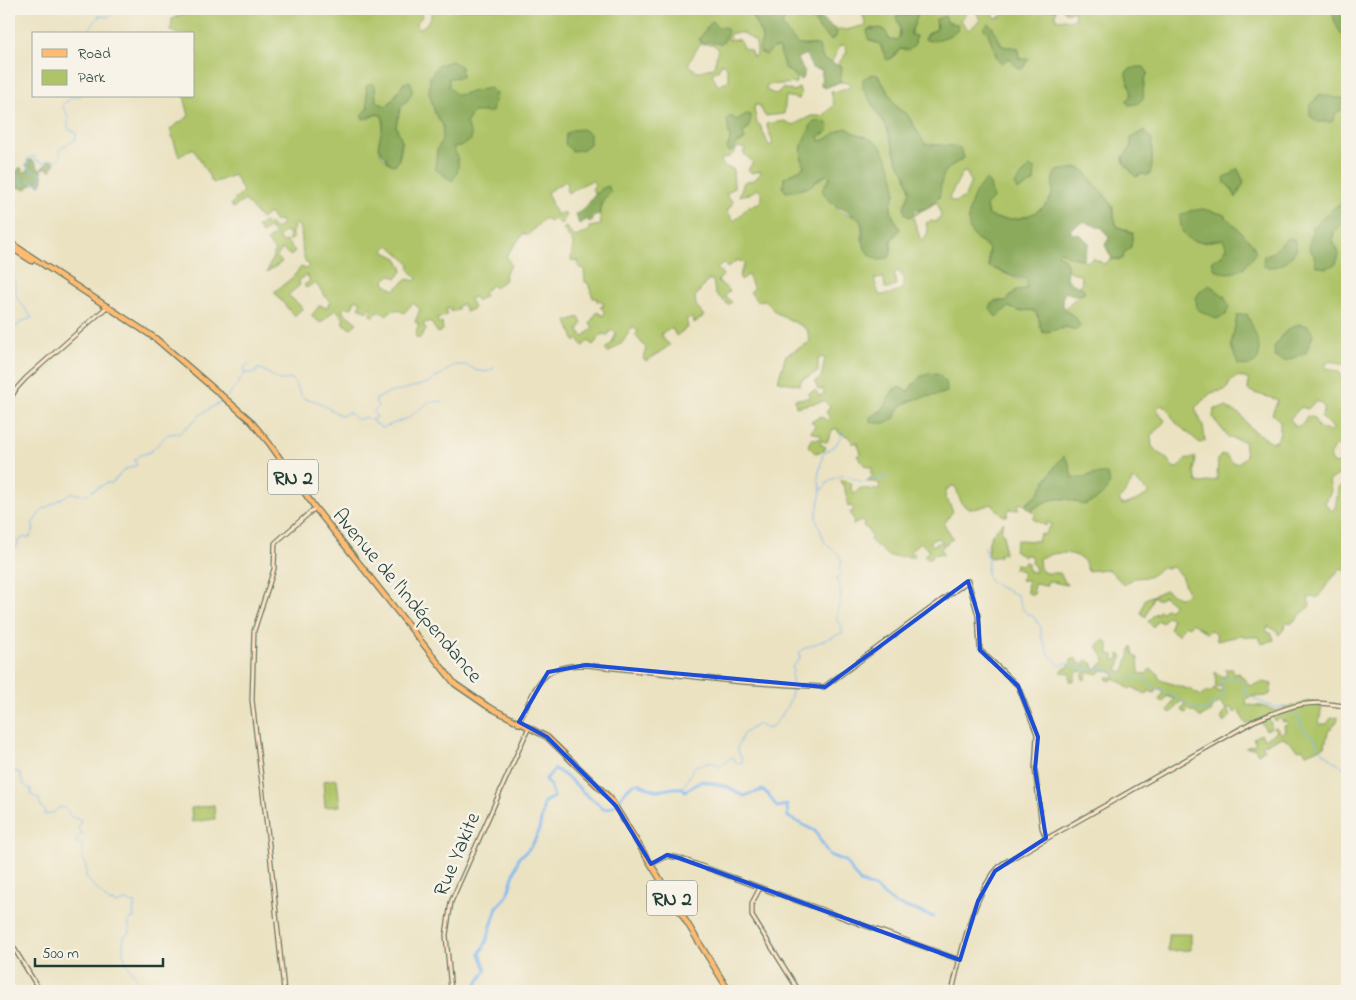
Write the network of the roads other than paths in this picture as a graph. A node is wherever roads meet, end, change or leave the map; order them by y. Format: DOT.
graph roads {
  1 [pos="9,242"];
  2 [pos="9,246"];
  3 [pos="51,271"];
  4 [pos="108,306"];
  5 [pos="9,401"];
  6 [pos="315,508"];
  7 [pos="1347,707"];
  8 [pos="518,723"];
  9 [pos="530,729"];
  10 [pos="1046,838"];
  11 [pos="651,864"];
  12 [pos="760,888"];
  13 [pos="9,940"];
  14 [pos="960,960"];
  15 [pos="40,991"];
  16 [pos="284,991"];
  17 [pos="450,991"];
  18 [pos="729,991"];
  19 [pos="799,991"];
  20 [pos="952,991"];
  1 -- 3 [label="main road, Avenue de l'Indépendance / RN 2"];
  2 -- 3 [label="main road, Avenue de l'Indépendance / RN 2"];
  3 -- 4 [label="main road, Avenue de l'Indépendance / RN 2"];
  4 -- 5 [label="street"];
  4 -- 6 [label="main road, Avenue de l'Indépendance / RN 2"];
  6 -- 8 [label="main road, Avenue de l'Indépendance / RN 2"];
  6 -- 16 [label="street"];
  7 -- 10 [label="street"];
  8 -- 9 [label="main road, Avenue de l'Indépendance / RN 2"];
  8 -- 10 [label="street"];
  9 -- 11 [label="main road, Avenue de l'Indépendance / RN 2"];
  9 -- 17 [label="street, Rue Yakite"];
  10 -- 14 [label="street"];
  11 -- 12 [label="street"];
  11 -- 18 [label="main road, Avenue de l'Indépendance / RN 2"];
  12 -- 14 [label="street"];
  12 -- 19 [label="street"];
  13 -- 15 [label="street"];
  14 -- 20 [label="street"];
}
